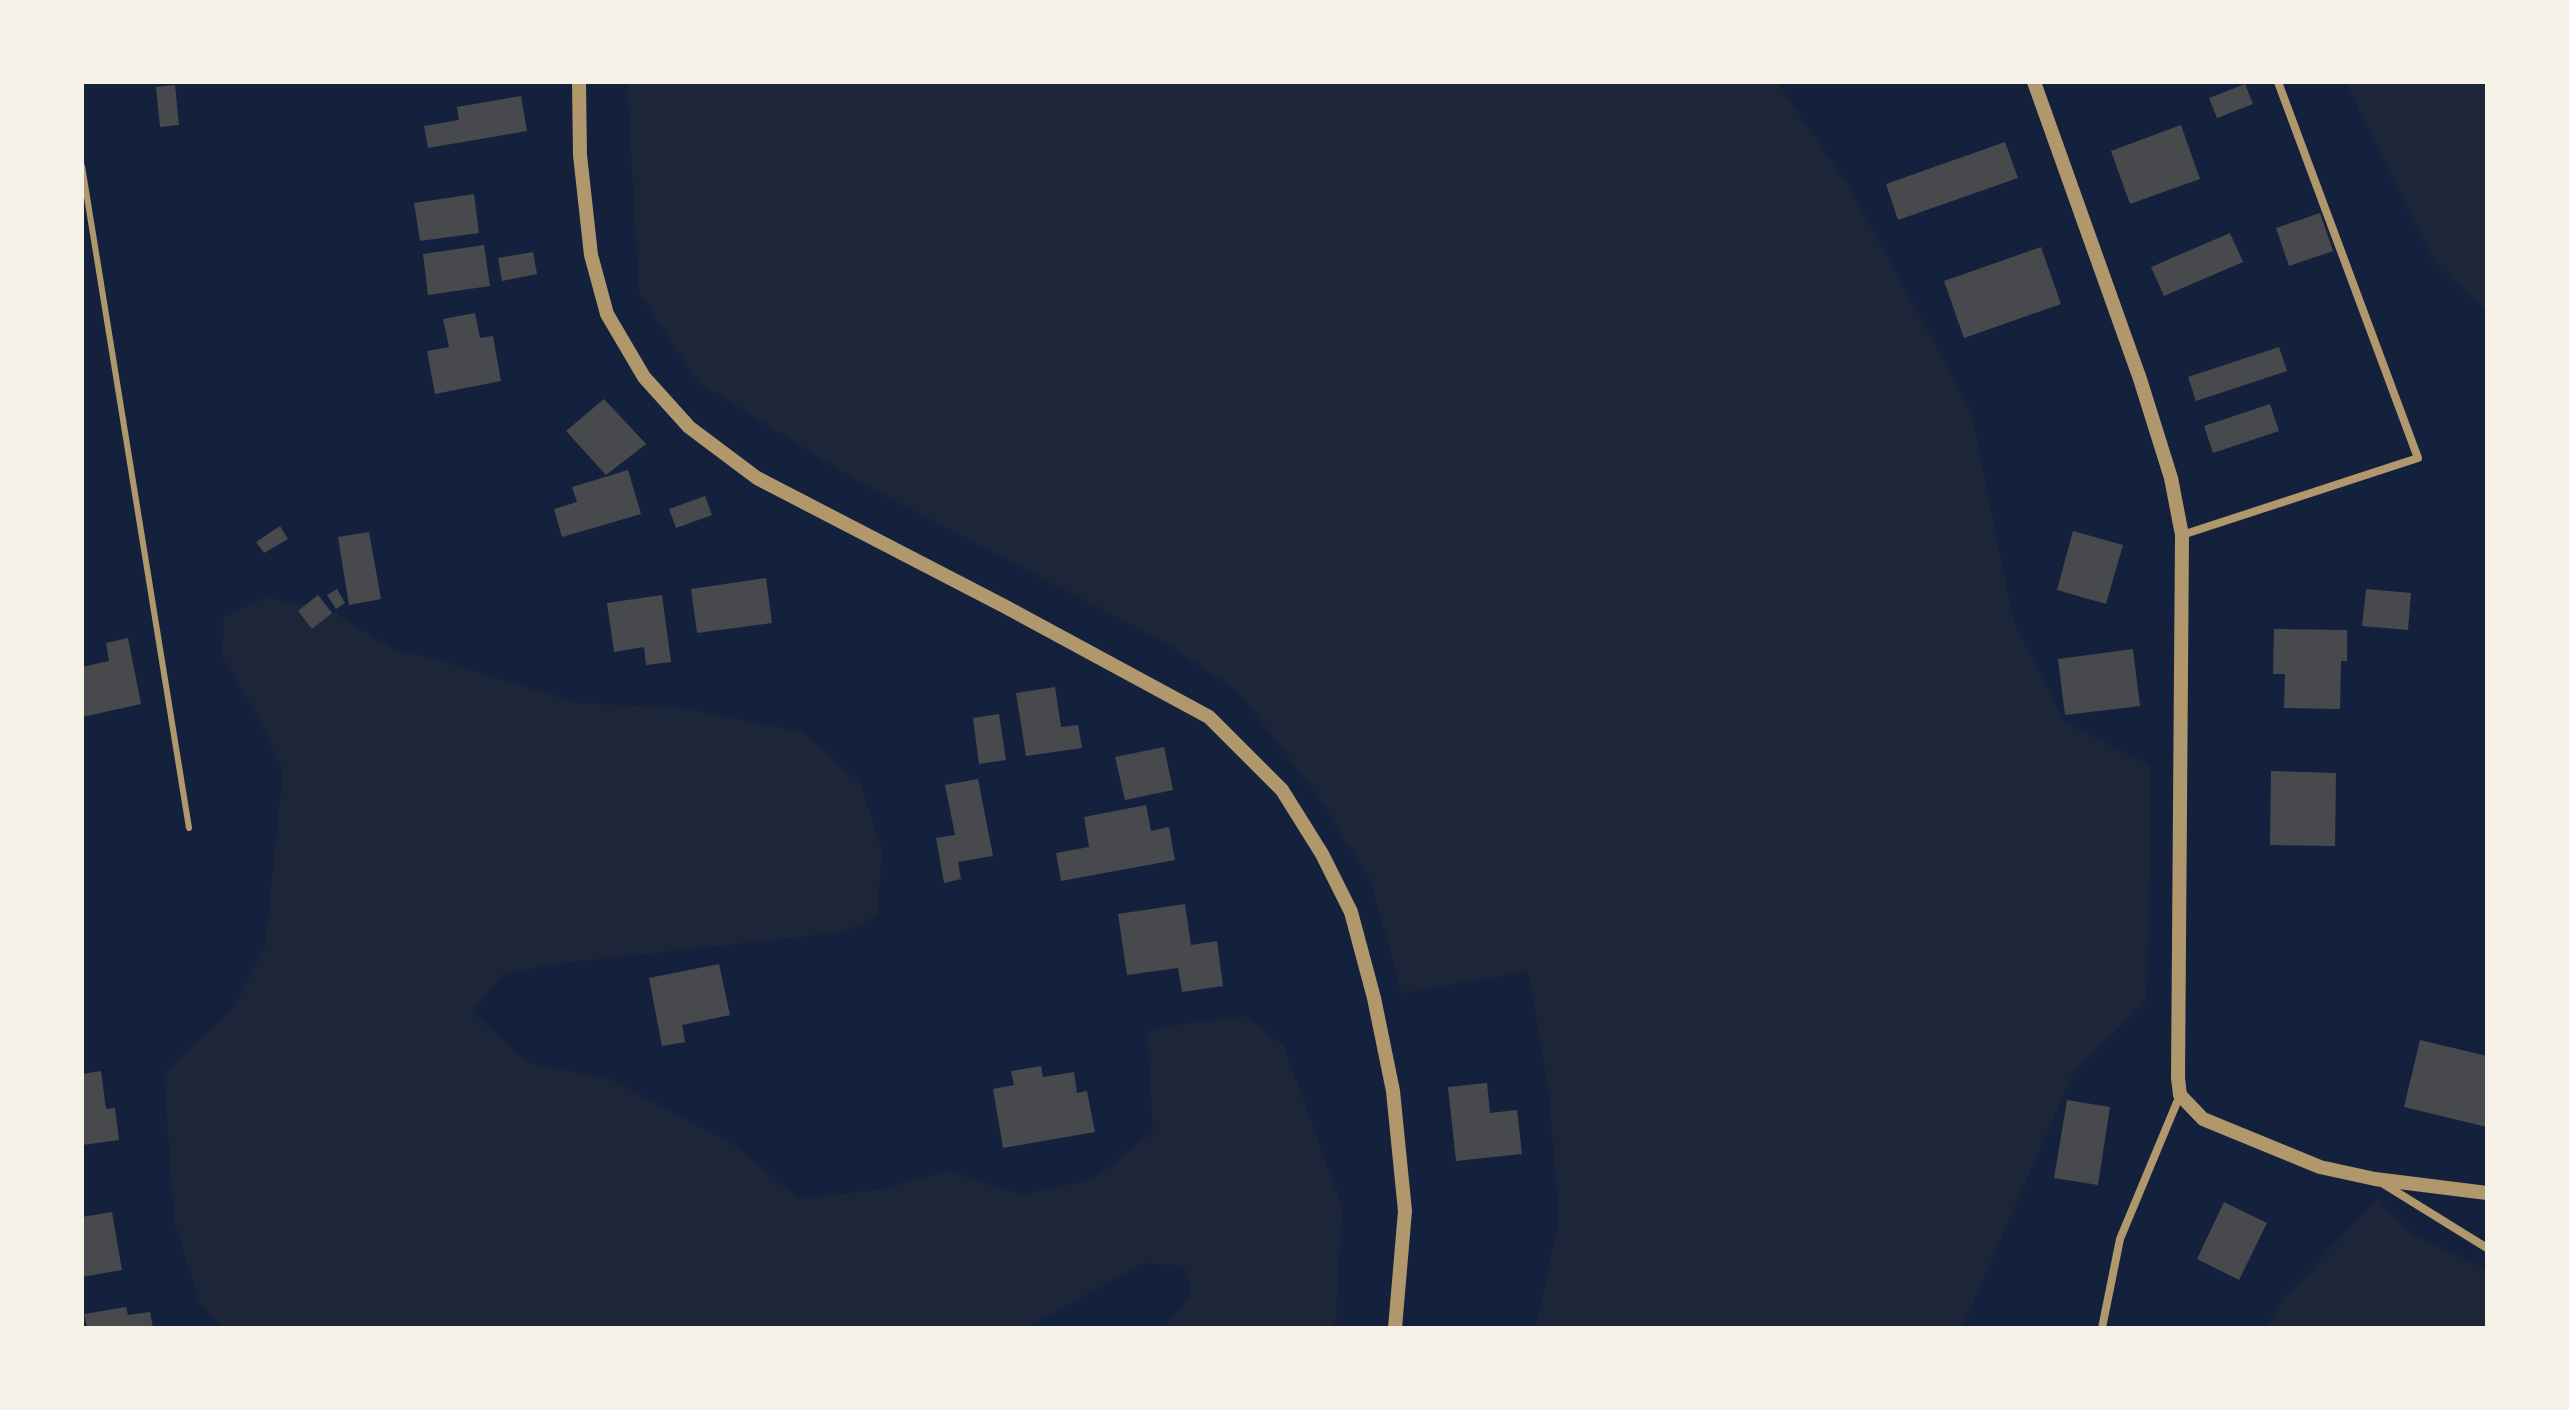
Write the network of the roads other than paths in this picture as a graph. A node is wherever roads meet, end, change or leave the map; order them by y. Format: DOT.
graph roads {
  1 [pos="579,82"];
  2 [pos="2034,82"];
  3 [pos="2278,82"];
  4 [pos="82,166"];
  5 [pos="2182,535"];
  6 [pos="189,828"];
  7 [pos="2180,1095"];
  8 [pos="2375,1179"];
  9 [pos="2487,1193"];
  10 [pos="2487,1248"];
  11 [pos="1395,1328"];
  12 [pos="2102,1328"];
  1 -- 11 [label="street"];
  2 -- 5 [label="street"];
  3 -- 5 [label="street"];
  4 -- 6 [label="lane"];
  5 -- 7 [label="street"];
  7 -- 8 [label="street"];
  7 -- 12 [label="street"];
  8 -- 9 [label="street"];
  8 -- 10 [label="street"];
}
